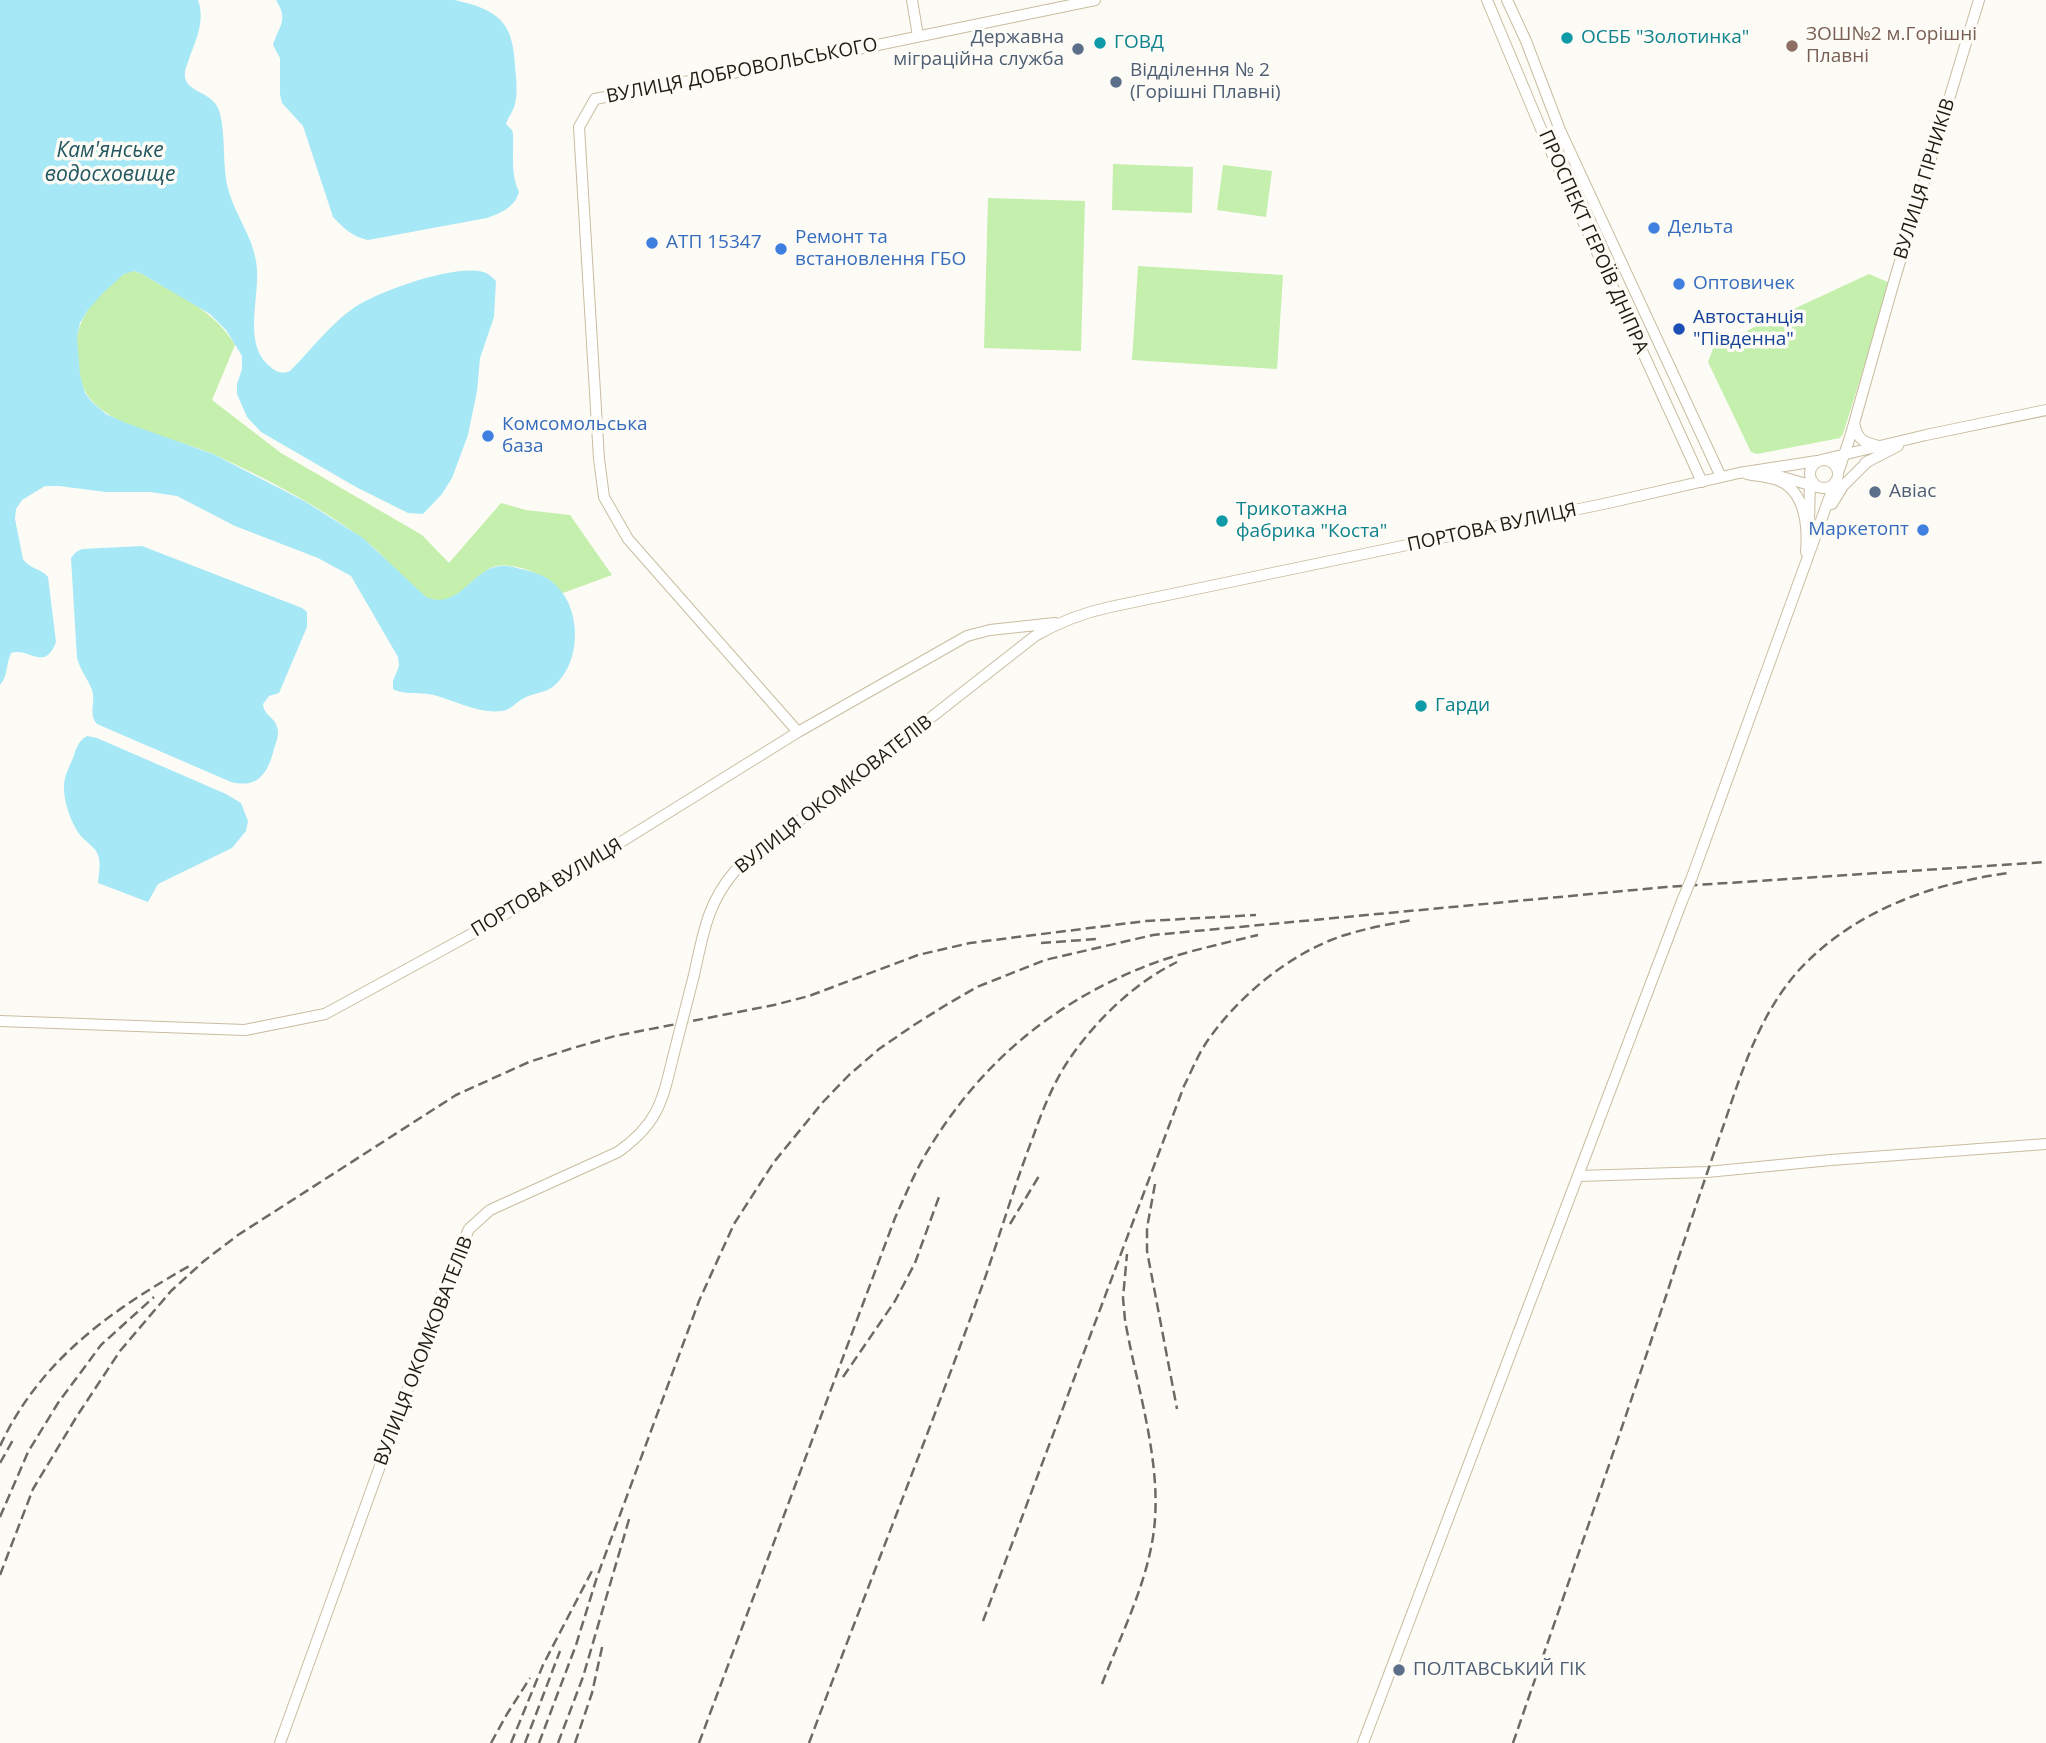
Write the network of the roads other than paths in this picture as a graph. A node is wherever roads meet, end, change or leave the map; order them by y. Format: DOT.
graph roads {
  1 [pos="912,0"];
  2 [pos="1095,0"];
  3 [pos="1487,0"];
  4 [pos="1507,0"];
  5 [pos="1979,0"];
  6 [pos="918,36"];
  7 [pos="2046,410"];
  8 [pos="1854,422"];
  9 [pos="1851,434"];
  10 [pos="1918,437"];
  11 [pos="1879,446"];
  12 [pos="1844,454"];
  13 [pos="1821,460"];
  14 [pos="1868,461"];
  15 [pos="1739,473"];
  16 [pos="1721,477"];
  17 [pos="1837,478"];
  18 [pos="1702,482"];
  19 [pos="1813,483"];
  20 [pos="1810,547"];
  21 [pos="1058,623"];
  22 [pos="1013,653"];
  23 [pos="797,732"];
  24 [pos="0,1021"];
  25 [pos="2046,1144"];
  26 [pos="1578,1176"];
  27 [pos="280,1743"];
  28 [pos="1363,1743"];
  1 -- 6 [label="street"];
  2 -- 6 [label="street, ВУЛИЦЯ ДОБРОВОЛЬСЬКОГО"];
  3 -- 18 [label="street, ПРОСПЕКТ ГЕРОЇВ ДНІПРА"];
  4 -- 16 [label="street, ПРОСПЕКТ ГЕРОЇВ ДНІПРА"];
  5 -- 8 [label="street, ВУЛИЦЯ ГІРНИКІВ"];
  6 -- 23 [label="street, ВУЛИЦЯ ДОБРОВОЛЬСЬКОГО"];
  7 -- 10 [label="street"];
  8 -- 9 [label="street, ВУЛИЦЯ ГІРНИКІВ"];
  8 -- 11 [label="street"];
  9 -- 12 [label="street, ВУЛИЦЯ ГІРНИКІВ"];
  9 -- 13 [label="street"];
  10 -- 11 [label="street"];
  10 -- 14 [label="street"];
  11 -- 12 [label="street"];
  12 -- 13 [label="street"];
  12 -- 17 [label="street, ВУЛИЦЯ ГІРНИКІВ"];
  13 -- 15 [label="street"];
  13 -- 17 [label="street"];
  13 -- 19 [label="street"];
  14 -- 17 [label="street"];
  14 -- 20 [label="street"];
  15 -- 16 [label="street, ПОРТОВА ВУЛИЦЯ"];
  15 -- 19 [label="street"];
  15 -- 20 [label="street"];
  16 -- 18 [label="street, ПОРТОВА ВУЛИЦЯ"];
  17 -- 19 [label="street"];
  17 -- 20 [label="street, ВУЛИЦЯ ГІРНИКІВ"];
  18 -- 21 [label="street, ПОРТОВА ВУЛИЦЯ"];
  19 -- 20 [label="street"];
  20 -- 26 [label="street, bridge"];
  21 -- 22 [label="street, ПОРТОВА ВУЛИЦЯ"];
  21 -- 23 [label="street, ПОРТОВА ВУЛИЦЯ"];
  22 -- 27 [label="street, ВУЛИЦЯ ОКОМКОВАТЕЛІВ, bridge"];
  23 -- 24 [label="street, ПОРТОВА ВУЛИЦЯ"];
  25 -- 26 [label="street"];
  26 -- 28 [label="street"];
}
